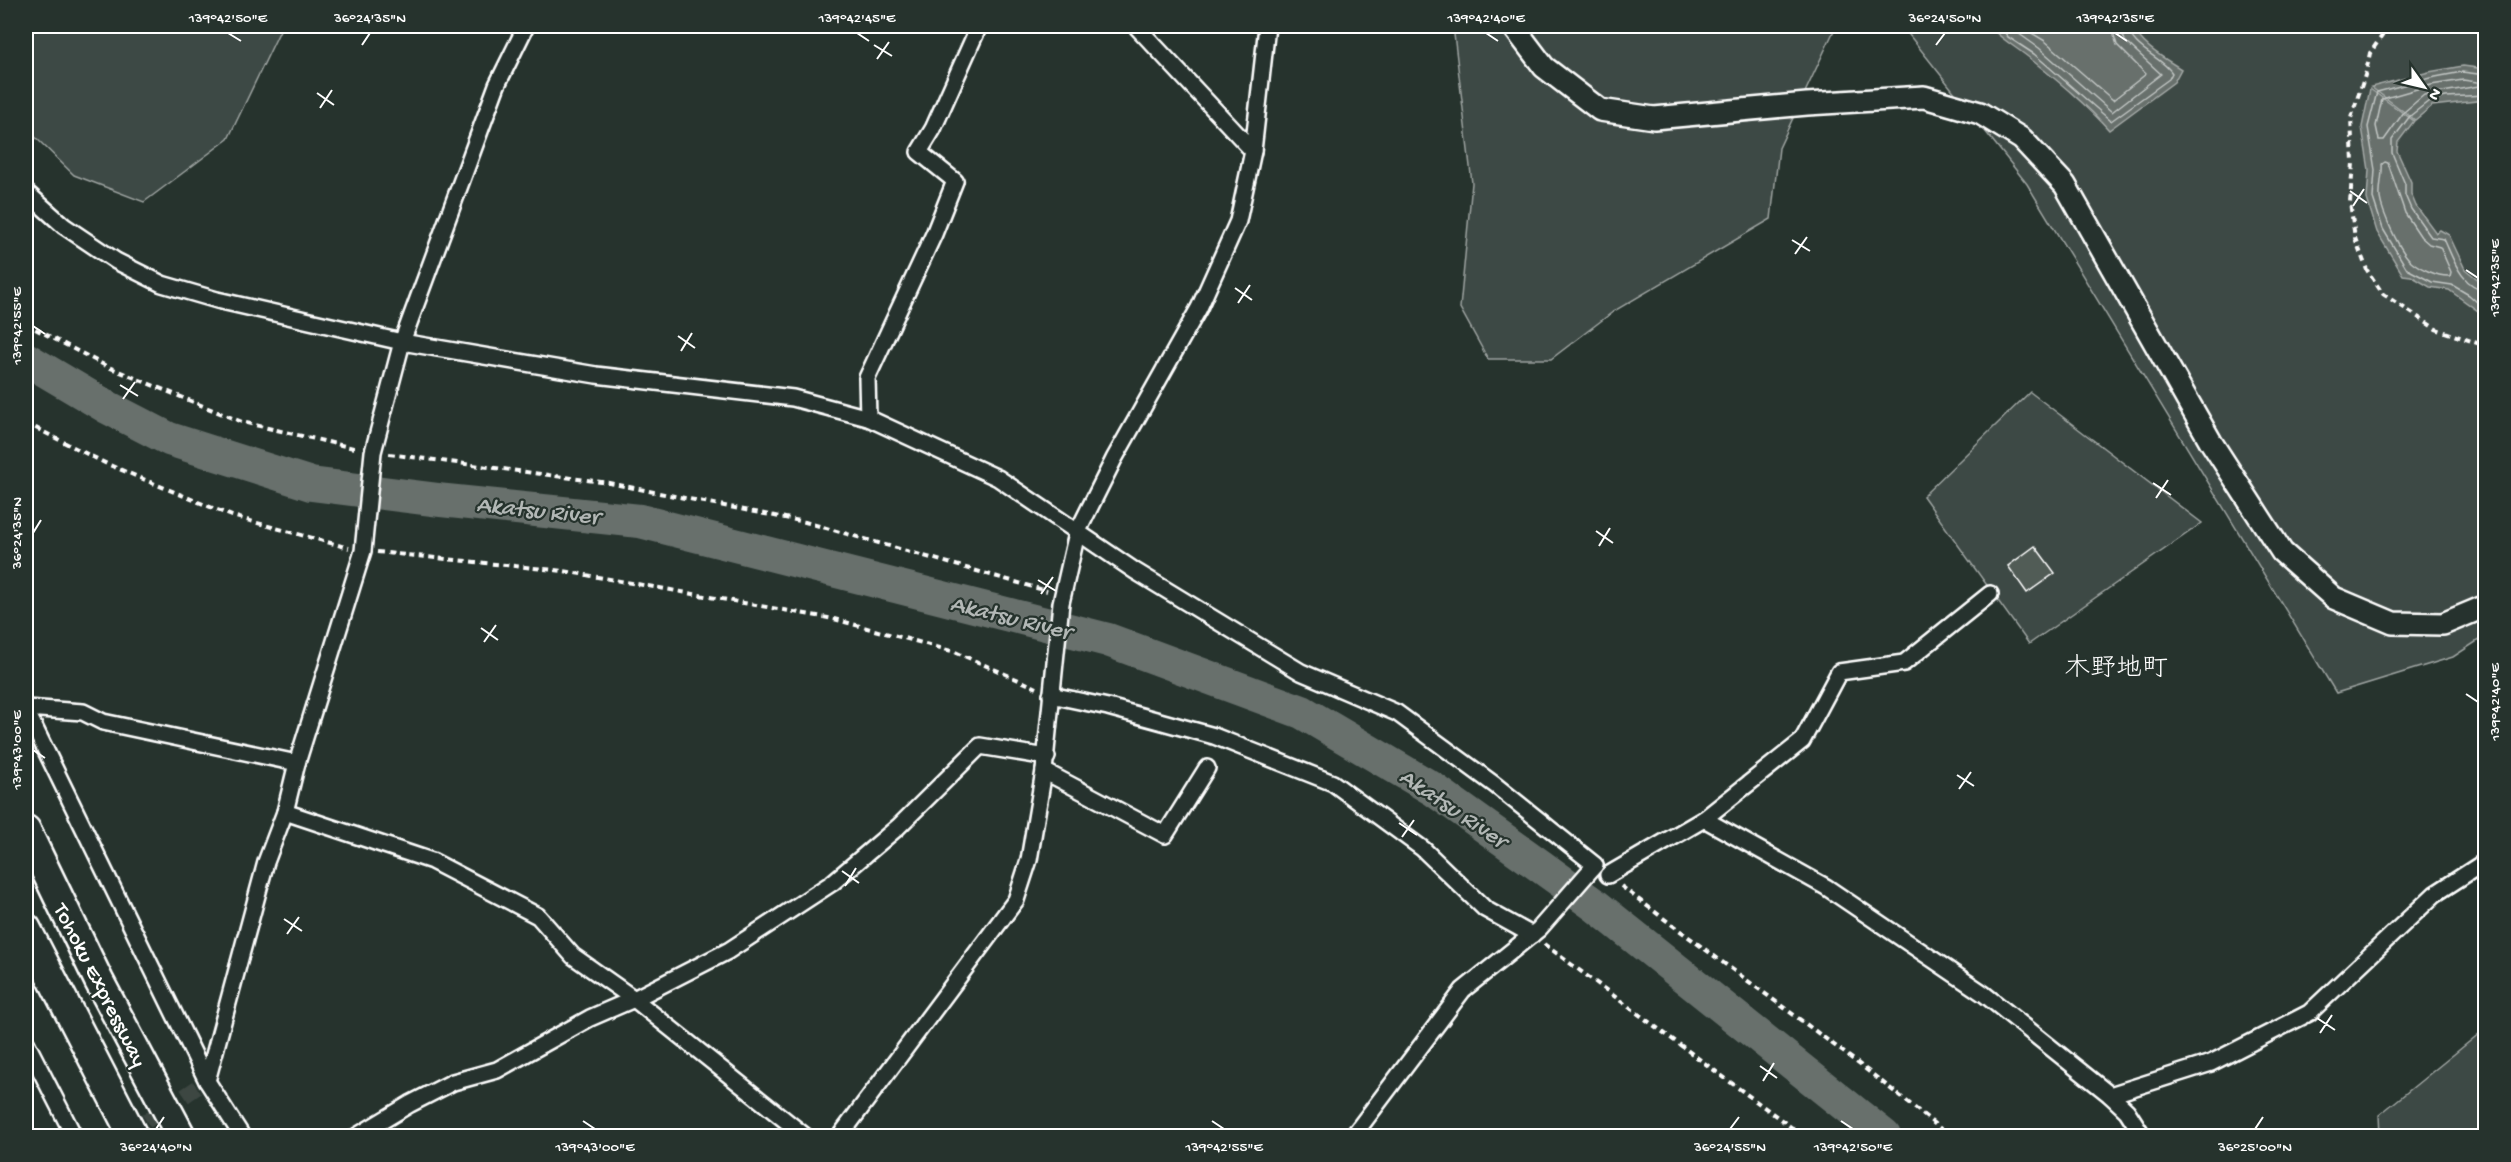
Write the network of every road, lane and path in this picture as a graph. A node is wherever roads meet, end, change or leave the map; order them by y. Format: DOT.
graph roads {
  1 [pos="526,26"];
  2 [pos="978,26"];
  3 [pos="1136,26"];
  4 [pos="1267,26"];
  5 [pos="1513,26"];
  6 [pos="2389,26"];
  7 [pos="1253,151"];
  8 [pos="26,192"];
  9 [pos="26,324"];
  10 [pos="402,342"];
  11 [pos="2486,346"];
  12 [pos="868,418"];
  13 [pos="26,423"];
  14 [pos="372,458"];
  15 [pos="1077,533"];
  16 [pos="363,548"];
  17 [pos="1990,594"];
  18 [pos="1061,600"];
  19 [pos="2486,606"];
  20 [pos="1052,687"];
  21 [pos="26,709"];
  22 [pos="297,763"];
  23 [pos="1046,764"];
  24 [pos="1208,768"];
  25 [pos="285,812"];
  26 [pos="1704,819"];
  27 [pos="26,830"];
  28 [pos="2486,861"];
  29 [pos="1608,876"];
  30 [pos="26,928"];
  31 [pos="1535,932"];
  32 [pos="634,999"];
  33 [pos="26,1042"];
  34 [pos="207,1081"];
  35 [pos="2110,1095"];
  36 [pos="74,1137"];
  37 [pos="133,1137"];
  38 [pos="181,1137"];
  39 [pos="242,1137"];
  40 [pos="357,1137"];
  41 [pos="805,1137"];
  42 [pos="840,1137"];
  43 [pos="1353,1137"];
  44 [pos="1803,1137"];
  45 [pos="1949,1137"];
  46 [pos="2142,1137"];
  1 -- 10 [label="street"];
  2 -- 12 [label="street"];
  3 -- 7 [label="street"];
  4 -- 7 [label="street"];
  5 -- 19 [label="street"];
  6 -- 11 [label="path"];
  7 -- 15 [label="street"];
  8 -- 10 [label="street"];
  9 -- 14 [label="path"];
  10 -- 12 [label="street"];
  10 -- 14 [label="street"];
  12 -- 15 [label="street"];
  13 -- 16 [label="path"];
  14 -- 16 [label="street"];
  14 -- 18 [label="path"];
  15 -- 18 [label="street"];
  15 -- 31 [label="street"];
  16 -- 20 [label="path"];
  16 -- 22 [label="street"];
  17 -- 26 [label="street"];
  18 -- 20 [label="street"];
  20 -- 23 [label="street"];
  20 -- 31 [label="street"];
  21 -- 22 [label="street"];
  21 -- 34 [label="street"];
  22 -- 25 [label="street"];
  23 -- 24 [label="street"];
  23 -- 32 [label="street"];
  23 -- 42 [label="street"];
  25 -- 32 [label="street"];
  25 -- 34 [label="street"];
  26 -- 29 [label="street"];
  26 -- 35 [label="street"];
  27 -- 38 [label="highway, Tohoku Expressway"];
  28 -- 35 [label="street"];
  29 -- 45 [label="path"];
  30 -- 37 [label="highway, Tohoku Expressway"];
  31 -- 43 [label="street"];
  31 -- 44 [label="path"];
  32 -- 40 [label="street"];
  32 -- 41 [label="street"];
  33 -- 36 [label="street"];
  34 -- 39 [label="street"];
  35 -- 46 [label="street"];
}
